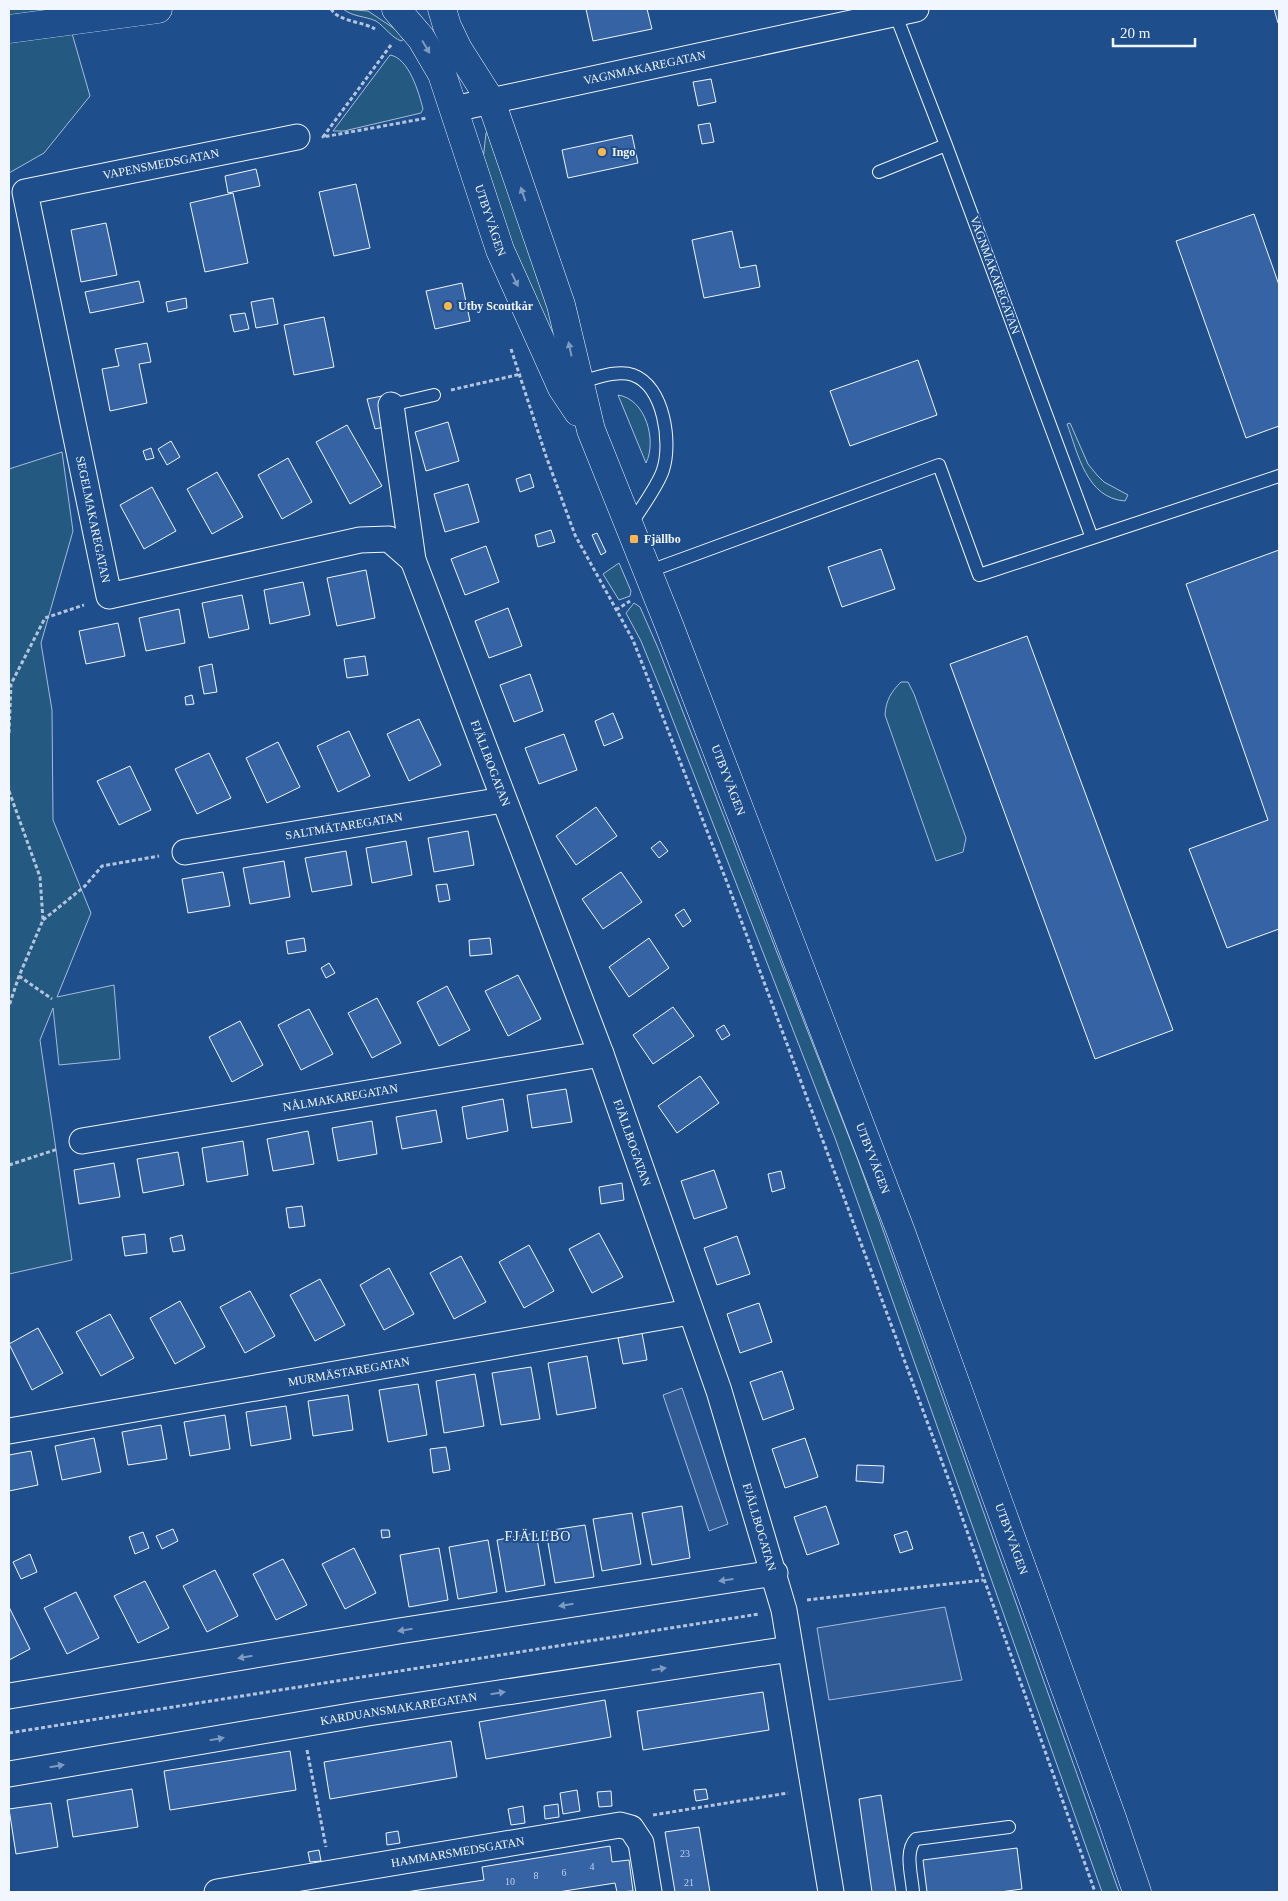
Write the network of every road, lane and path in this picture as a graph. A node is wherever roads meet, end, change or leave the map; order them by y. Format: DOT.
graph roads {
  1 [pos="158,9"];
  2 [pos="332,9"];
  3 [pos="396,9"];
  4 [pos="442,9"];
  5 [pos="905,11"];
  6 [pos="9,29"];
  7 [pos="383,34"];
  8 [pos="388,38"];
  9 [pos="393,42"];
  10 [pos="398,47"];
  11 [pos="491,101"];
  12 [pos="444,113"];
  13 [pos="297,137"];
  14 [pos="946,145"];
  15 [pos="879,172"];
  16 [pos="25,192"];
  17 [pos="511,346"];
  18 [pos="571,386"];
  19 [pos="434,395"];
  20 [pos="391,405"];
  21 [pos="1279,476"];
  22 [pos="630,526"];
  23 [pos="1092,538"];
  24 [pos="413,560"];
  25 [pos="648,572"];
  26 [pos="109,596"];
  27 [pos="9,733"];
  28 [pos="9,791"];
  29 [pos="503,800"];
  30 [pos="185,852"];
  31 [pos="43,920"];
  32 [pos="19,976"];
  33 [pos="52,999"];
  34 [pos="9,1006"];
  35 [pos="601,1054"];
  36 [pos="82,1141"];
  37 [pos="9,1165"];
  38 [pos="690,1312"];
  39 [pos="9,1431"];
  40 [pos="775,1573"];
  41 [pos="983,1580"];
  42 [pos="783,1606"];
  43 [pos="790,1649"];
  44 [pos="9,1696"];
  45 [pos="302,1724"];
  46 [pos="9,1733"];
  47 [pos="9,1774"];
  48 [pos="813,1789"];
  49 [pos="1009,1827"];
  50 [pos="630,1828"];
  51 [pos="330,1872"];
  52 [pos="217,1892"];
  53 [pos="649,1892"];
  54 [pos="831,1892"];
  55 [pos="913,1892"];
  56 [pos="1095,1892"];
  57 [pos="1137,1892"];
  1 -- 6 [label="street"];
  2 -- 7 [label="path"];
  3 -- 12 [label="street, UTBYVÄGEN, one-way"];
  4 -- 11 [label="street, UTBYVÄGEN"];
  5 -- 11 [label="street, VAGNMAKAREGATAN"];
  5 -- 14 [label="lane, VAGNMAKAREGATAN"];
  8 -- 9 [label="path"];
  9 -- 10 [label="path"];
  9 -- 12 [label="path"];
  11 -- 12 [label="street, VAGNMAKAREGATAN"];
  18 -- 11 [label="street, UTBYVÄGEN, one-way"];
  12 -- 18 [label="street, UTBYVÄGEN, one-way"];
  13 -- 16 [label="street, VAPENSMEDSGATAN"];
  14 -- 15 [label="lane"];
  14 -- 23 [label="lane, VAGNMAKAREGATAN"];
  16 -- 26 [label="street, SEGELMAKAREGATAN"];
  17 -- 41 [label="path"];
  18 -- 22 [label="street, UTBYVÄGEN"];
  18 -- 22 [label="lane"];
  19 -- 20 [label="lane"];
  20 -- 24 [label="street, FJÄLLBOGATAN"];
  21 -- 23 [label="lane"];
  22 -- 25 [label="street, UTBYVÄGEN"];
  23 -- 25 [label="lane"];
  24 -- 26 [label="street, SEGELMAKAREGATAN"];
  24 -- 29 [label="street, FJÄLLBOGATAN"];
  25 -- 57 [label="street, UTBYVÄGEN"];
  26 -- 27 [label="path"];
  28 -- 31 [label="path"];
  29 -- 30 [label="street, SALTMÄTAREGATAN"];
  29 -- 35 [label="street, FJÄLLBOGATAN"];
  30 -- 31 [label="path"];
  31 -- 32 [label="path"];
  32 -- 33 [label="path"];
  32 -- 34 [label="path"];
  35 -- 36 [label="street, NÅLMAKAREGATAN"];
  35 -- 38 [label="street, FJÄLLBOGATAN"];
  36 -- 37 [label="path"];
  38 -- 39 [label="street, MURMÄSTAREGATAN"];
  38 -- 40 [label="street, FJÄLLBOGATAN"];
  40 -- 42 [label="street, FJÄLLBOGATAN"];
  40 -- 44 [label="street, one-way"];
  41 -- 42 [label="path"];
  41 -- 56 [label="path"];
  42 -- 43 [label="street, FJÄLLBOGATAN"];
  42 -- 46 [label="path"];
  45 -- 43 [label="street, KARDUANSMAKAREGATAN, one-way"];
  43 -- 48 [label="street, FJÄLLBOGATAN"];
  47 -- 45 [label="street, KARDUANSMAKAREGATAN, one-way"];
  45 -- 51 [label="path"];
  48 -- 50 [label="path"];
  48 -- 54 [label="street, FJÄLLBOGATAN"];
  49 -- 55 [label="lane"];
  50 -- 51 [label="street, HAMMARSMEDSGATAN"];
  50 -- 53 [label="street"];
  51 -- 52 [label="street, HAMMARSMEDSGATAN"];
}
